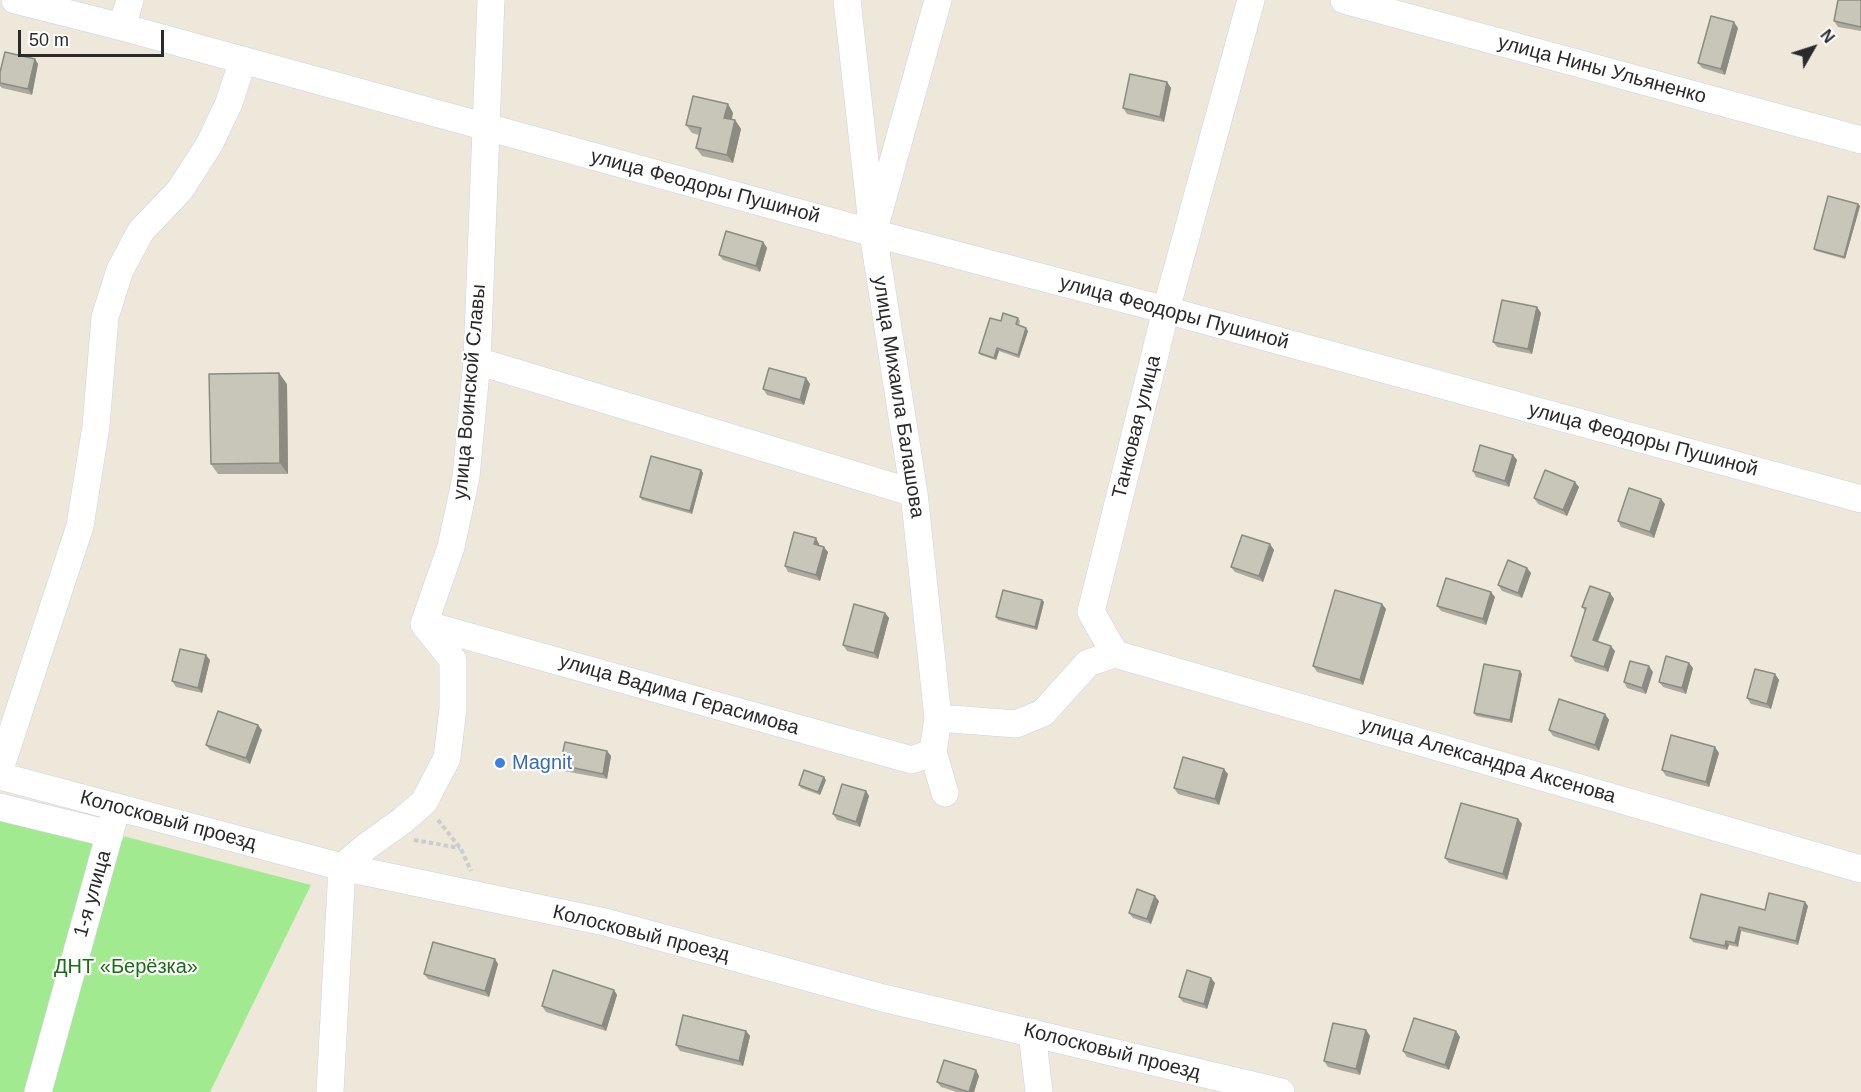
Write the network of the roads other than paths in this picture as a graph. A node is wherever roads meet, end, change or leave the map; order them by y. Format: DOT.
graph roads {
  1 [pos="15,0"];
  2 [pos="130,0"];
  3 [pos="491,0"];
  4 [pos="846,0"];
  5 [pos="938,0"];
  6 [pos="1251,0"];
  7 [pos="1344,0"];
  8 [pos="122,27"];
  9 [pos="243,60"];
  10 [pos="487,127"];
  11 [pos="1861,140"];
  12 [pos="873,233"];
  13 [pos="1166,310"];
  14 [pos="477,361"];
  15 [pos="914,493"];
  16 [pos="1861,499"];
  17 [pos="424,624"];
  18 [pos="1115,654"];
  19 [pos="938,718"];
  20 [pos="933,752"];
  21 [pos="0,769"];
  22 [pos="0,776"];
  23 [pos="945,793"];
  24 [pos="0,807"];
  25 [pos="117,807"];
  26 [pos="110,834"];
  27 [pos="342,867"];
  28 [pos="1861,869"];
  29 [pos="1032,1032"];
  30 [pos="38,1092"];
  31 [pos="330,1092"];
  32 [pos="1039,1092"];
  33 [pos="1281,1092"];
  1 -- 8 [label="street, улица Феодоры Пушиной"];
  2 -- 8 [label="street"];
  3 -- 10 [label="street, улица Воинской Славы"];
  4 -- 12 [label="street, улица Михаила Балашова"];
  5 -- 12 [label="street"];
  6 -- 13 [label="street, Танковая улица"];
  7 -- 11 [label="street, улица Нины Ульяненко"];
  8 -- 9 [label="street, улица Феодоры Пушиной"];
  9 -- 10 [label="street, улица Феодоры Пушиной"];
  9 -- 21 [label="street"];
  10 -- 12 [label="street, улица Феодоры Пушиной"];
  10 -- 14 [label="street, улица Воинской Славы"];
  12 -- 13 [label="street, улица Феодоры Пушиной"];
  12 -- 15 [label="street, улица Михаила Балашова"];
  13 -- 16 [label="street, улица Феодоры Пушиной"];
  13 -- 18 [label="street, Танковая улица"];
  14 -- 15 [label="street"];
  14 -- 17 [label="street, улица Воинской Славы"];
  15 -- 19 [label="street, улица Михаила Балашова"];
  17 -- 20 [label="street, улица Вадима Герасимова"];
  17 -- 27 [label="street"];
  18 -- 19 [label="street"];
  18 -- 28 [label="street, улица Александра Аксенова"];
  19 -- 20 [label="street, улица Михаила Балашова"];
  20 -- 23 [label="street, улица Михаила Балашова"];
  22 -- 25 [label="street, Колосковый проезд"];
  24 -- 26 [label="street"];
  25 -- 26 [label="street, 1-я улица"];
  25 -- 27 [label="street, Колосковый проезд"];
  26 -- 30 [label="street, 1-я улица"];
  27 -- 29 [label="street, Колосковый проезд"];
  27 -- 31 [label="street"];
  29 -- 32 [label="street"];
  29 -- 33 [label="street, Колосковый проезд"];
}
